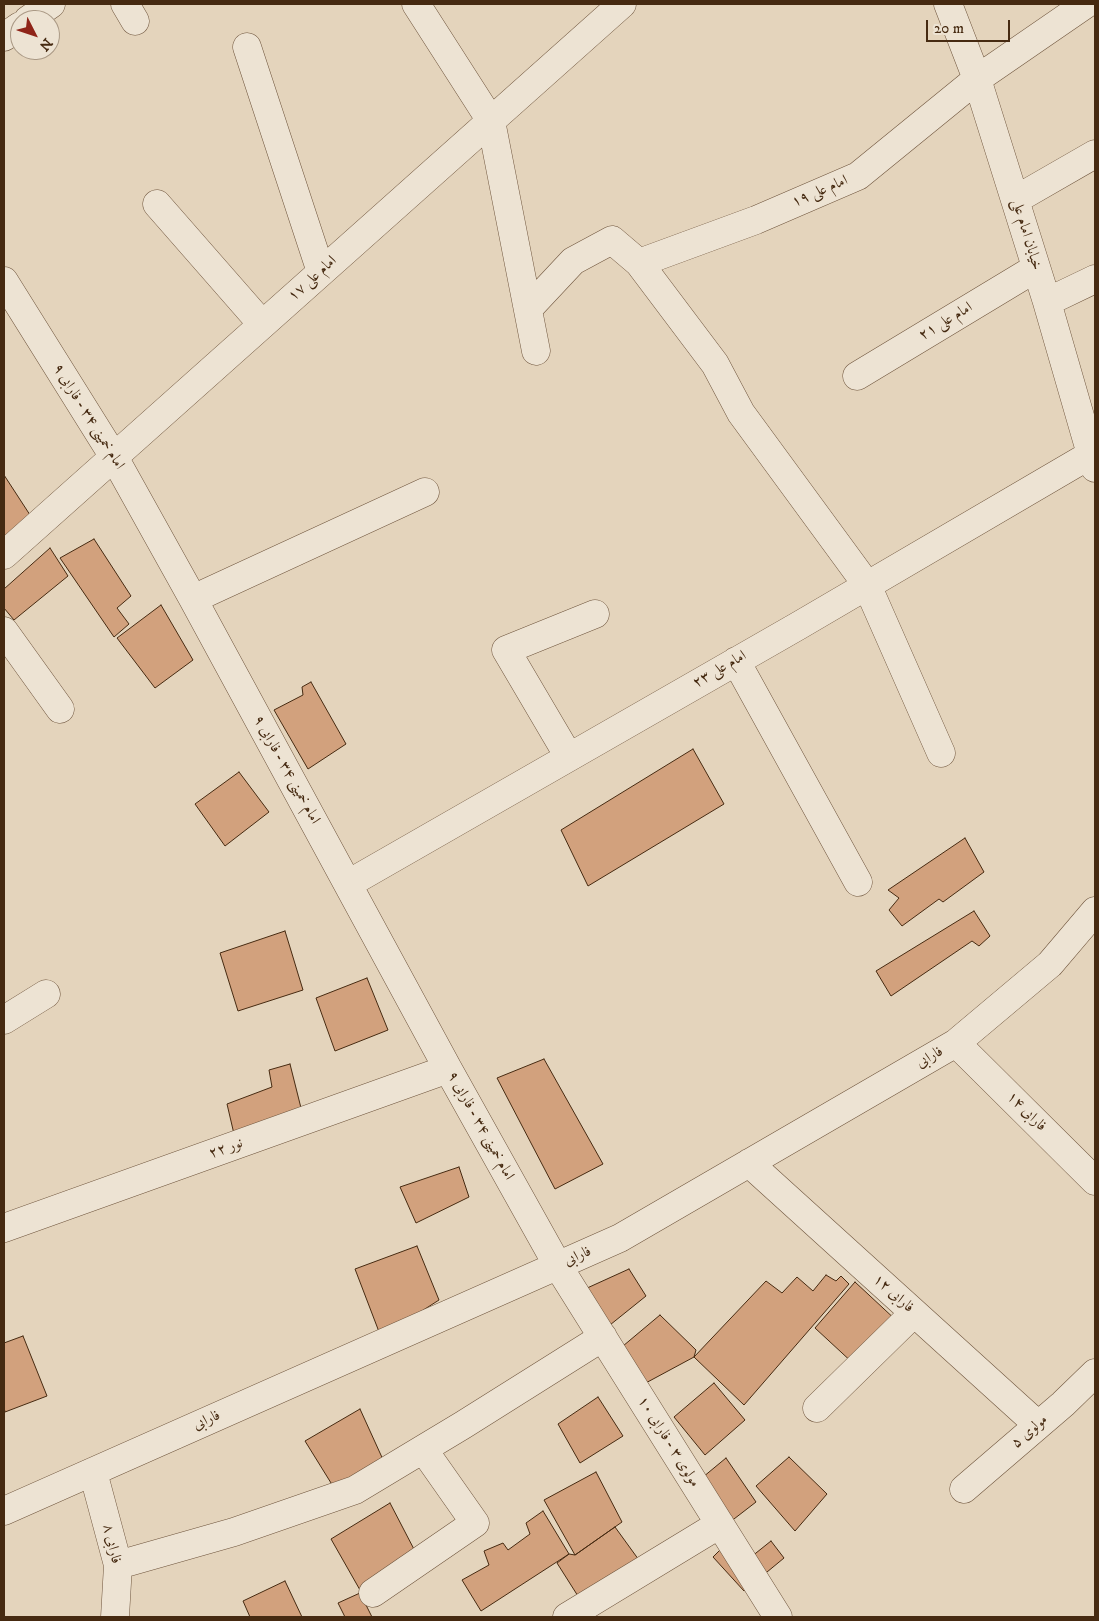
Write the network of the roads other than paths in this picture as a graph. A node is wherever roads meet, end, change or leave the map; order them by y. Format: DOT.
graph roads {
  1 [pos="416,4"];
  2 [pos="622,4"];
  3 [pos="948,4"];
  4 [pos="1086,4"];
  5 [pos="247,47"];
  6 [pos="977,79"];
  7 [pos="491,121"];
  8 [pos="1095,154"];
  9 [pos="1015,200"];
  10 [pos="158,204"];
  11 [pos="639,264"];
  12 [pos="1036,268"];
  13 [pos="321,272"];
  14 [pos="1095,280"];
  15 [pos="4,281"];
  16 [pos="1047,302"];
  17 [pos="528,308"];
  18 [pos="262,324"];
  19 [pos="536,351"];
  20 [pos="857,376"];
  21 [pos="114,457"];
  22 [pos="1093,462"];
  23 [pos="425,492"];
  24 [pos="4,555"];
  25 [pos="866,585"];
  26 [pos="193,599"];
  27 [pos="595,614"];
  28 [pos="4,631"];
  29 [pos="736,661"];
  30 [pos="60,709"];
  31 [pos="941,753"];
  32 [pos="569,757"];
  33 [pos="858,882"];
  34 [pos="348,884"];
  35 [pos="1095,911"];
  36 [pos="46,994"];
  37 [pos="4,1020"];
  38 [pos="956,1043"];
  39 [pos="448,1069"];
  40 [pos="749,1164"];
  41 [pos="1095,1181"];
  42 [pos="4,1228"];
  43 [pos="558,1266"];
  44 [pos="914,1314"];
  45 [pos="603,1337"];
  46 [pos="1095,1373"];
  47 [pos="817,1408"];
  48 [pos="1038,1425"];
  49 [pos="423,1449"];
  50 [pos="93,1472"];
  51 [pos="964,1489"];
  52 [pos="4,1511"];
  53 [pos="720,1524"];
  54 [pos="118,1565"];
  55 [pos="373,1593"];
  56 [pos="769,1613"];
  57 [pos="115,1617"];
  58 [pos="567,1617"];
  1 -- 7 [label="street"];
  2 -- 7 [label="street, امام علی ۱۷"];
  3 -- 6 [label="street, خیابان امام علی"];
  4 -- 6 [label="street, امام علی ۱۹"];
  5 -- 13 [label="street"];
  6 -- 9 [label="street, خیابان امام علی"];
  6 -- 11 [label="street, امام علی ۱۹"];
  7 -- 13 [label="street, امام علی ۱۷"];
  7 -- 17 [label="street"];
  8 -- 9 [label="street"];
  9 -- 12 [label="street, خیابان امام علی"];
  10 -- 18 [label="street"];
  11 -- 17 [label="street"];
  11 -- 25 [label="street"];
  12 -- 16 [label="street, خیابان امام علی"];
  12 -- 20 [label="street, امام علی ۲۱"];
  13 -- 18 [label="street, امام علی ۱۷"];
  14 -- 16 [label="street"];
  15 -- 21 [label="street, امام خمینی ۳۴ - فارابی ۹"];
  16 -- 22 [label="street, خیابان امام علی"];
  17 -- 19 [label="street"];
  18 -- 21 [label="street, امام علی ۱۷"];
  21 -- 24 [label="street, امام علی ۱۷"];
  21 -- 26 [label="street, امام خمینی ۳۴ - فارابی ۹"];
  22 -- 25 [label="street, امام علی ۲۳"];
  23 -- 26 [label="street"];
  25 -- 29 [label="street, امام علی ۲۳"];
  25 -- 31 [label="street"];
  26 -- 34 [label="street, امام خمینی ۳۴ - فارابی ۹"];
  27 -- 32 [label="street"];
  28 -- 30 [label="street"];
  29 -- 32 [label="street, امام علی ۲۳"];
  29 -- 33 [label="street"];
  32 -- 34 [label="street, امام علی ۲۳"];
  34 -- 39 [label="street, امام خمینی ۳۴ - فارابی ۹"];
  35 -- 38 [label="street, فارابی"];
  36 -- 37 [label="street"];
  38 -- 40 [label="street, فارابی"];
  38 -- 41 [label="street, فارابی ۱۴"];
  39 -- 42 [label="street, نور ۲۲"];
  39 -- 43 [label="street, امام خمینی ۳۴ - فارابی ۹"];
  40 -- 43 [label="street, فارابی"];
  40 -- 44 [label="street, فارابی ۱۲"];
  43 -- 45 [label="street, مولوی ۳ - فارابی ۱۰"];
  43 -- 50 [label="street, فارابی"];
  44 -- 47 [label="street"];
  44 -- 48 [label="street, فارابی ۱۲"];
  45 -- 49 [label="street"];
  45 -- 53 [label="street, مولوی ۳ - فارابی ۱۰"];
  46 -- 48 [label="street, مولوی ۵"];
  48 -- 51 [label="street, مولوی ۵"];
  49 -- 54 [label="street"];
  49 -- 55 [label="street"];
  50 -- 52 [label="street, فارابی"];
  50 -- 54 [label="street, فارابی ۸"];
  53 -- 56 [label="street, مولوی ۳ - فارابی ۱۰"];
  53 -- 58 [label="street"];
  54 -- 57 [label="street, فارابی ۸"];
}
